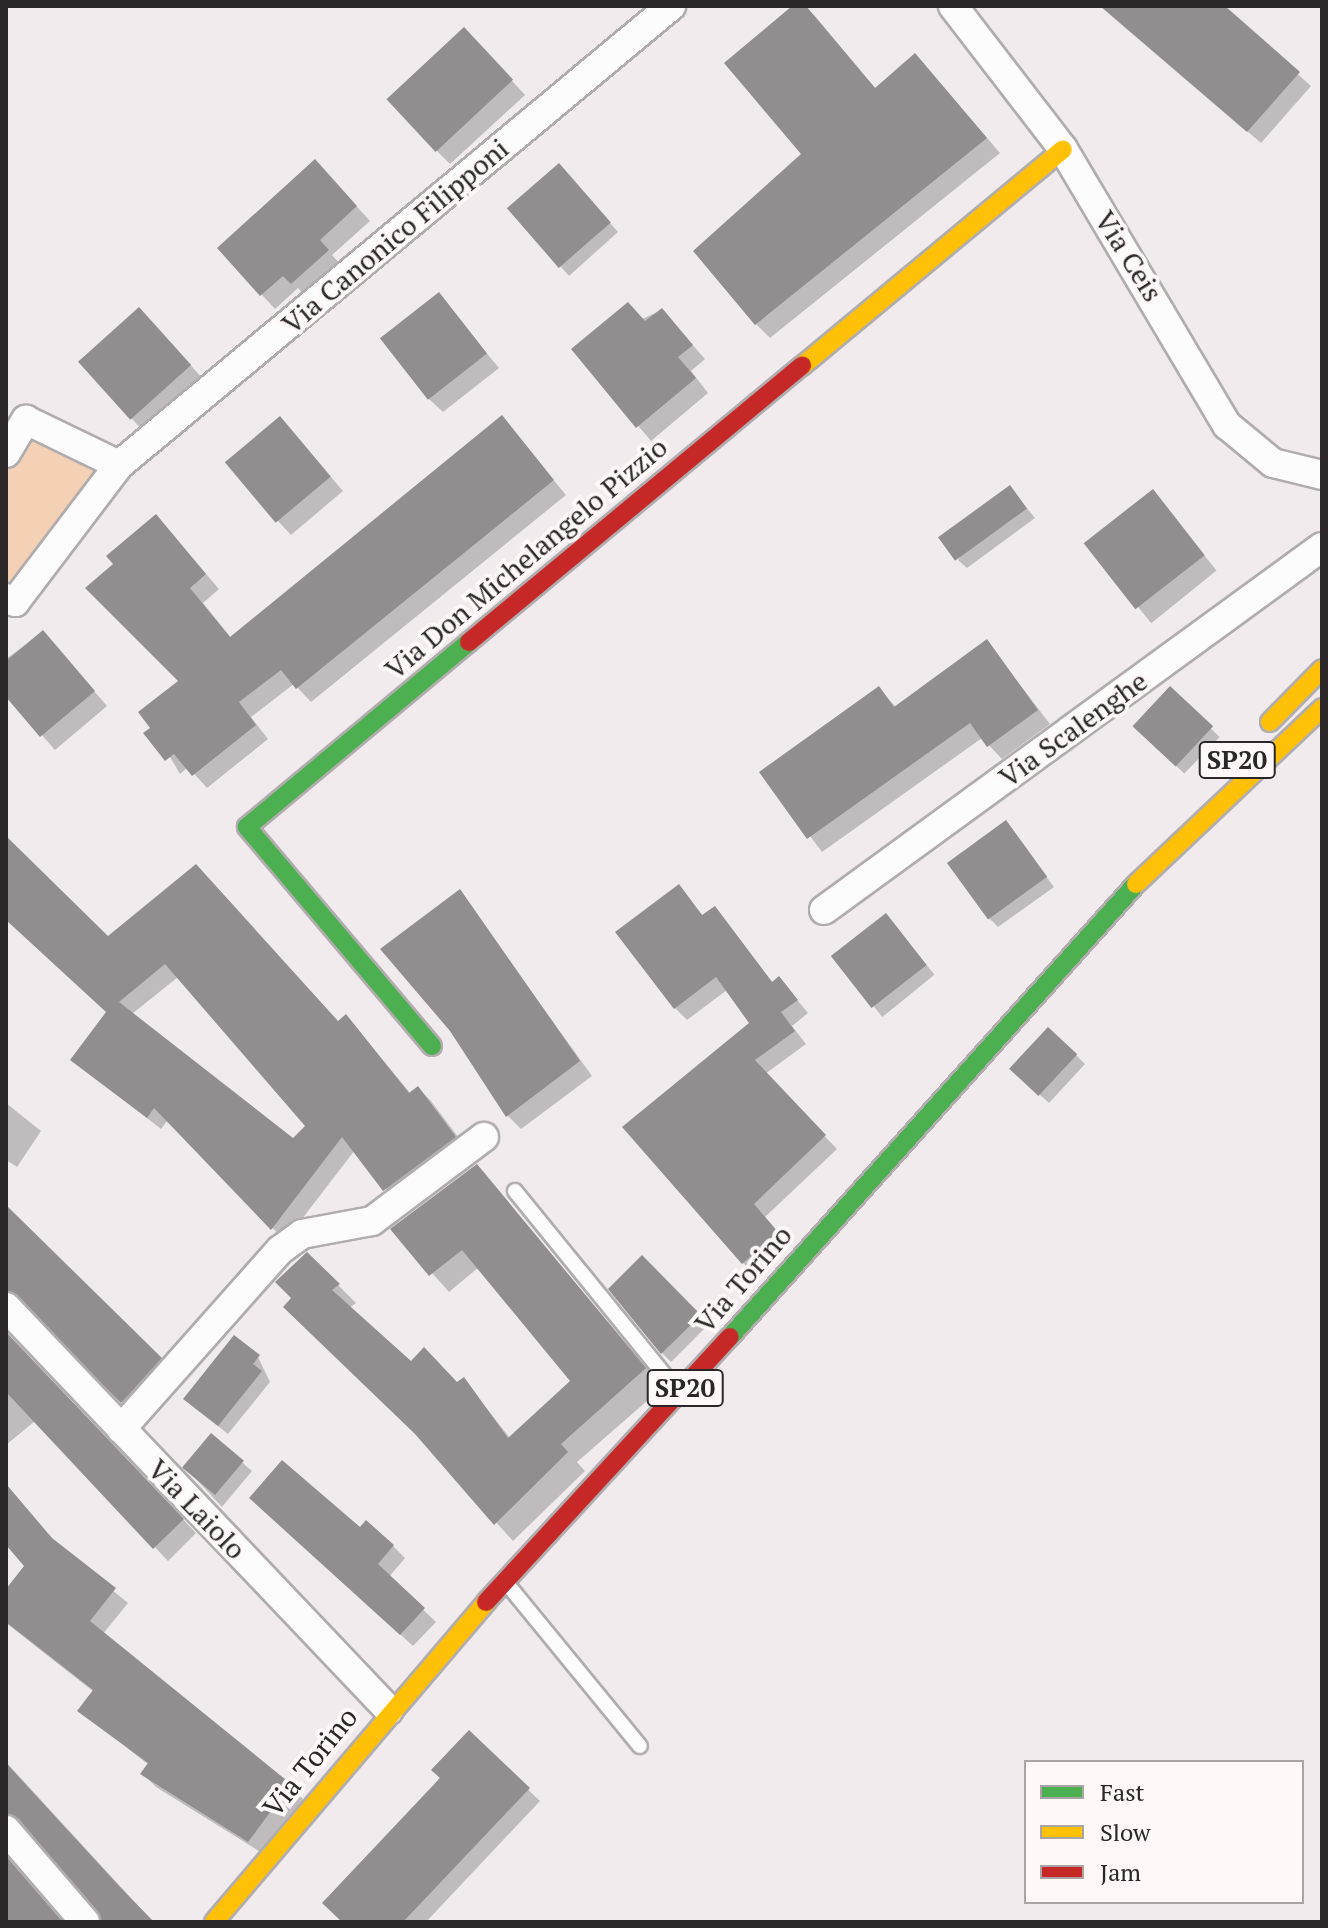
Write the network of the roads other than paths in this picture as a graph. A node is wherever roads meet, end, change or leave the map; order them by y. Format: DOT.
graph roads {
  1 [pos="671,6"];
  2 [pos="953,6"];
  3 [pos="1063,149"];
  4 [pos="6,453"];
  5 [pos="119,465"];
  6 [pos="1322,475"];
  7 [pos="1322,547"];
  8 [pos="6,598"];
  9 [pos="1322,669"];
  10 [pos="1322,708"];
  11 [pos="1258,735"];
  12 [pos="1240,757"];
  13 [pos="1161,858"];
  14 [pos="824,910"];
  15 [pos="432,1046"];
  16 [pos="484,1137"];
  17 [pos="515,1191"];
  18 [pos="6,1307"];
  19 [pos="680,1394"];
  20 [pos="121,1429"];
  21 [pos="505,1582"];
  22 [pos="389,1710"];
  23 [pos="640,1746"];
  24 [pos="6,1830"];
  25 [pos="85,1922"];
  26 [pos="214,1922"];
  1 -- 5 [label="street, Via Canonico Filipponi"];
  2 -- 3 [label="street, Via Ceis"];
  3 -- 6 [label="street, Via Ceis"];
  3 -- 15 [label="main road, Via Don Michelangelo Pizzio"];
  4 -- 5 [label="street"];
  5 -- 8 [label="street, Via Canonico Filipponi"];
  7 -- 14 [label="street, Via Scalenghe"];
  9 -- 11 [label="main road, SP20"];
  10 -- 13 [label="main road, Via Torino / SP20"];
  12 -- 13 [label="main road, Via Torino / SP20"];
  13 -- 19 [label="main road, Via Torino / SP20"];
  16 -- 20 [label="street"];
  17 -- 19 [label="lane"];
  18 -- 20 [label="street, Via Laiolo"];
  19 -- 21 [label="main road, Via Torino / SP20"];
  20 -- 22 [label="street, Via Laiolo"];
  21 -- 22 [label="main road, Via Torino / SP20"];
  21 -- 23 [label="lane"];
  22 -- 26 [label="main road, Via Torino / SP20"];
  24 -- 25 [label="street"];
}
